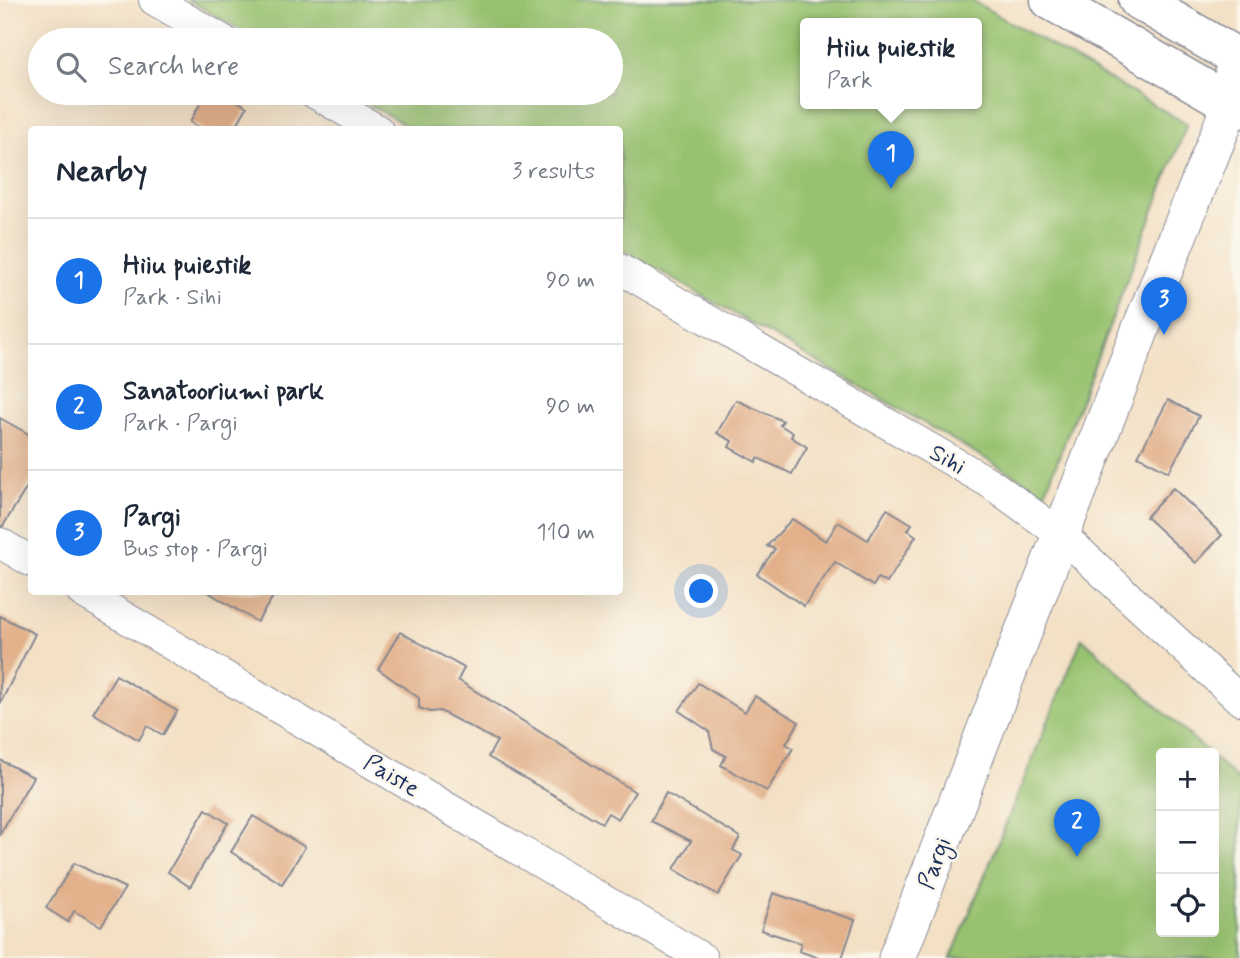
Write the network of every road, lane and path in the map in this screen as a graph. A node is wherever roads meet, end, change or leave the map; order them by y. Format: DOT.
graph roads {
  1 [pos="154,0"];
  2 [pos="1050,0"];
  3 [pos="1138,0"];
  4 [pos="202,28"];
  5 [pos="1238,54"];
  6 [pos="335,105"];
  7 [pos="1236,107"];
  8 [pos="371,126"];
  9 [pos="623,271"];
  10 [pos="1063,536"];
  11 [pos="0,543"];
  12 [pos="28,560"];
  13 [pos="87,595"];
  14 [pos="1240,700"];
  15 [pos="702,958"];
  16 [pos="897,958"];
  1 -- 4 [label="street"];
  2 -- 7 [label="highway"];
  3 -- 5 [label="highway"];
  5 -- 7 [label="street, Pargi"];
  6 -- 8 [label="street"];
  7 -- 10 [label="street, Pargi"];
  9 -- 10 [label="street, Sihi"];
  10 -- 14 [label="street, Sihi"];
  10 -- 16 [label="street, Pargi"];
  11 -- 12 [label="street"];
  13 -- 15 [label="street, Paiste"];
}
